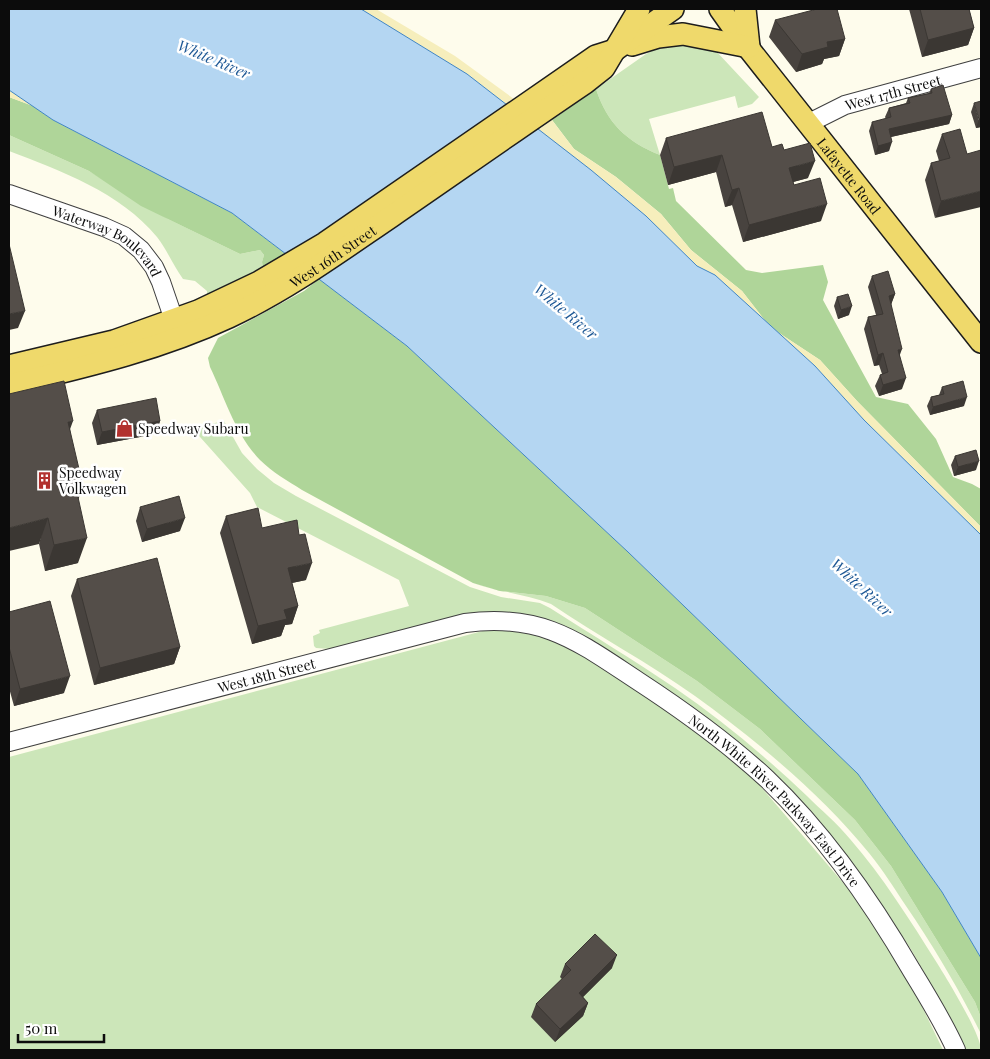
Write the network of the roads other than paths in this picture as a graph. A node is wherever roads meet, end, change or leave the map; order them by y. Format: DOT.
graph roads {
  1 [pos="639,9"];
  2 [pos="673,9"];
  3 [pos="720,9"];
  4 [pos="745,9"];
  5 [pos="749,48"];
  6 [pos="615,50"];
  7 [pos="981,68"];
  8 [pos="809,124"];
  9 [pos="9,194"];
  10 [pos="263,290"];
  11 [pos="174,320"];
  12 [pos="981,342"];
  13 [pos="9,366"];
  14 [pos="9,385"];
  15 [pos="526,623"];
  16 [pos="9,742"];
  17 [pos="956,1050"];
  1 -- 6 [label="main road"];
  2 -- 6 [label="main road, West 16th Street"];
  3 -- 5 [label="main road, Lafayette Road"];
  4 -- 5 [label="main road"];
  5 -- 6 [label="main road"];
  5 -- 8 [label="main road, Lafayette Road"];
  6 -- 10 [label="main road, West 16th Street"];
  7 -- 8 [label="street, West 17th Street"];
  8 -- 12 [label="main road, Lafayette Road"];
  9 -- 11 [label="street, Waterway Boulevard"];
  10 -- 11 [label="main road, West 16th Street"];
  10 -- 14 [label="main road, West 16th Street"];
  11 -- 13 [label="main road, West 16th Street"];
  15 -- 16 [label="street, West 18th Street"];
  15 -- 17 [label="street, North White River Parkway East Drive"];
}
